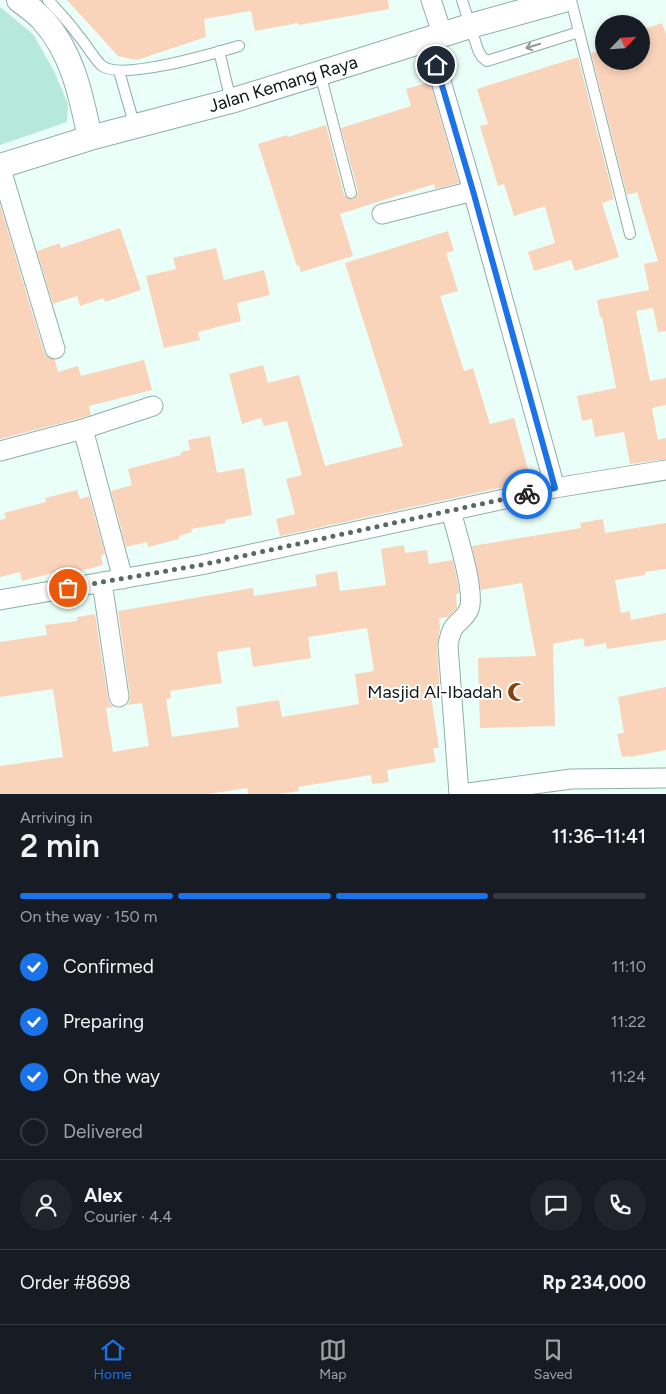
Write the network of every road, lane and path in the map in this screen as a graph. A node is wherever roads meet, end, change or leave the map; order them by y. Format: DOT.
graph roads {
  1 [pos="19,0"];
  2 [pos="48,0"];
  3 [pos="431,0"];
  4 [pos="462,0"];
  5 [pos="564,0"];
  6 [pos="571,0"];
  7 [pos="470,26"];
  8 [pos="579,32"];
  9 [pos="436,38"];
  10 [pos="239,46"];
  11 [pos="219,52"];
  12 [pos="120,71"];
  13 [pos="320,73"];
  14 [pos="231,101"];
  15 [pos="135,127"];
  16 [pos="90,138"];
  17 [pos="0,166"];
  18 [pos="473,191"];
  19 [pos="351,193"];
  20 [pos="382,214"];
  21 [pos="630,234"];
  22 [pos="55,349"];
  23 [pos="153,406"];
  24 [pos="83,428"];
  25 [pos="0,451"];
  26 [pos="666,470"];
  27 [pos="555,488"];
  28 [pos="451,511"];
  29 [pos="122,579"];
  30 [pos="102,582"];
  31 [pos="0,600"];
  32 [pos="119,697"];
  33 [pos="666,778"];
  34 [pos="460,794"];
  1 -- 16 [label="street"];
  2 -- 12 [label="lane"];
  3 -- 9 [label="street"];
  4 -- 7 [label="lane"];
  5 -- 7 [label="street, Jalan Kemang Raya"];
  6 -- 8 [label="lane"];
  8 -- 7 [label="lane, one-way"];
  7 -- 9 [label="street, Jalan Kemang Raya"];
  8 -- 21 [label="lane"];
  9 -- 13 [label="street, Jalan Kemang Raya"];
  9 -- 18 [label="street"];
  10 -- 11 [label="lane"];
  11 -- 12 [label="lane"];
  11 -- 14 [label="lane"];
  12 -- 15 [label="lane"];
  13 -- 14 [label="street, Jalan Kemang Raya"];
  13 -- 19 [label="lane"];
  14 -- 15 [label="street, Jalan Kemang Raya"];
  15 -- 16 [label="street, Jalan Kemang Raya"];
  16 -- 17 [label="street, Jalan Kemang Raya"];
  17 -- 22 [label="street"];
  18 -- 20 [label="street"];
  18 -- 27 [label="street"];
  23 -- 24 [label="street"];
  24 -- 25 [label="street"];
  24 -- 29 [label="street"];
  26 -- 27 [label="street"];
  27 -- 28 [label="street"];
  28 -- 29 [label="street"];
  28 -- 34 [label="street"];
  29 -- 30 [label="street"];
  30 -- 31 [label="street"];
  30 -- 32 [label="street"];
  33 -- 34 [label="street"];
}
